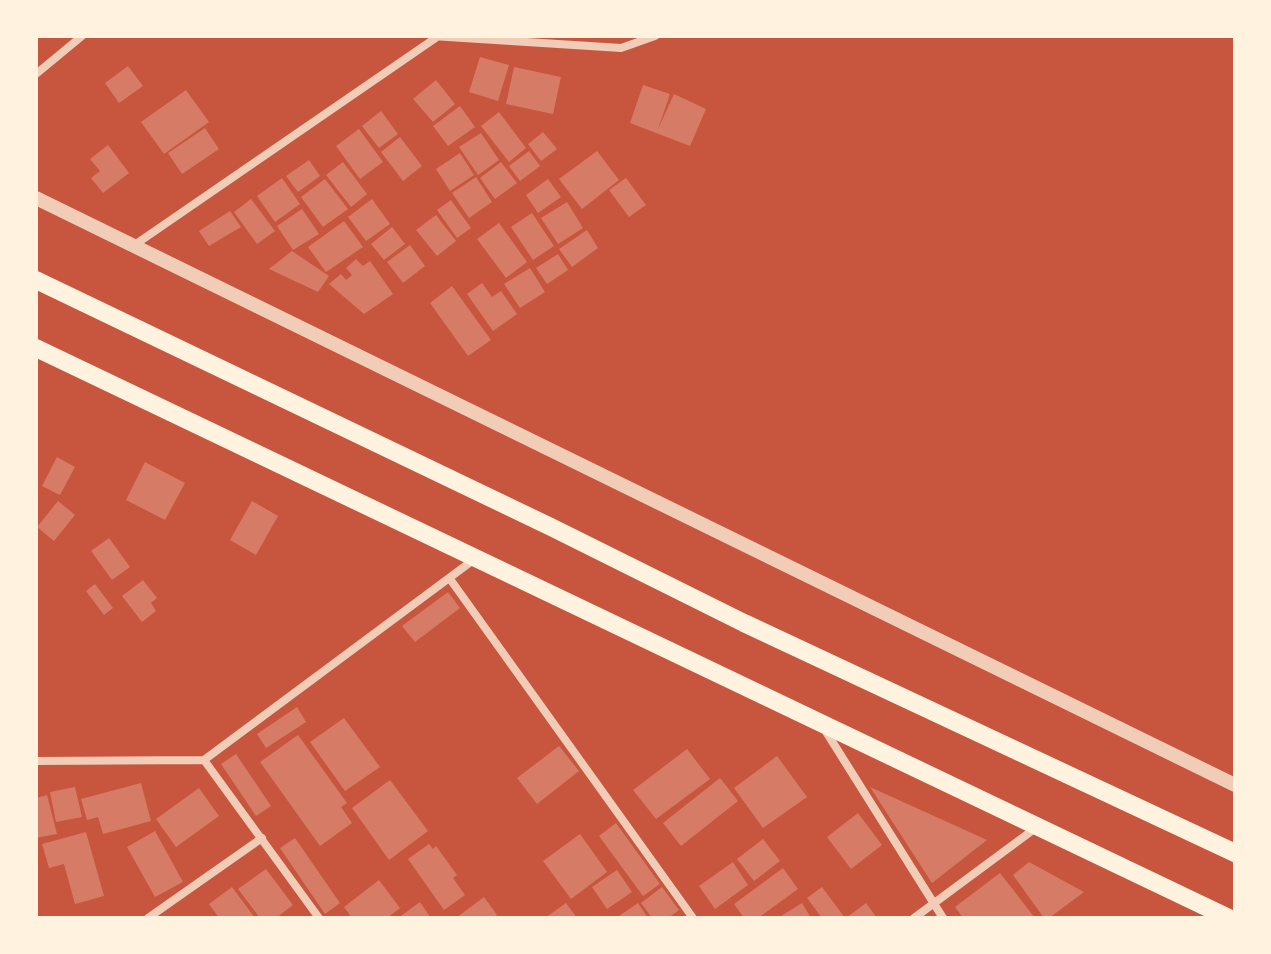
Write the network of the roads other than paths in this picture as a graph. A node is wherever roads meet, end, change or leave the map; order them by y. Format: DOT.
graph roads {
  1 [pos="82,36"];
  2 [pos="655,36"];
  3 [pos="434,37"];
  4 [pos="539,39"];
  5 [pos="36,74"];
  6 [pos="36,198"];
  7 [pos="133,246"];
  8 [pos="36,280"];
  9 [pos="36,348"];
  10 [pos="476,558"];
  11 [pos="450,579"];
  12 [pos="821,723"];
  13 [pos="204,760"];
  14 [pos="36,761"];
  15 [pos="1235,785"];
  16 [pos="1038,827"];
  17 [pos="262,838"];
  18 [pos="1235,853"];
  19 [pos="933,904"];
  20 [pos="148,918"];
  21 [pos="319,918"];
  22 [pos="693,918"];
  23 [pos="914,918"];
  24 [pos="943,918"];
  25 [pos="1229,918"];
  1 -- 5 [label="street"];
  2 -- 4 [label="street"];
  3 -- 4 [label="street"];
  3 -- 7 [label="street"];
  6 -- 7 [label="street"];
  7 -- 15 [label="street"];
  8 -- 18 [label="highway"];
  9 -- 10 [label="highway"];
  10 -- 11 [label="street"];
  10 -- 12 [label="highway"];
  11 -- 13 [label="street"];
  11 -- 22 [label="street"];
  12 -- 16 [label="highway"];
  12 -- 19 [label="street"];
  13 -- 14 [label="street"];
  13 -- 17 [label="street"];
  16 -- 19 [label="street"];
  16 -- 25 [label="highway"];
  17 -- 20 [label="street"];
  17 -- 21 [label="street"];
  19 -- 23 [label="street"];
  19 -- 24 [label="street"];
}
